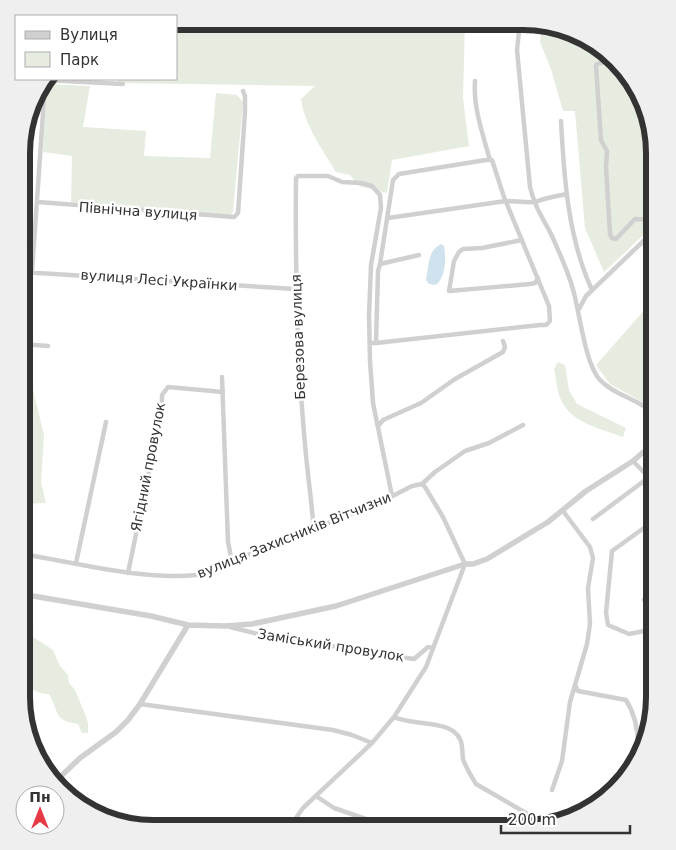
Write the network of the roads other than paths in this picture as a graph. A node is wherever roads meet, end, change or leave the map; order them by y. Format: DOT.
graph roads {
  1 [pos="519,30"];
  2 [pos="605,62"];
  3 [pos="55,80"];
  4 [pos="71,80"];
  5 [pos="476,81"];
  6 [pos="123,84"];
  7 [pos="243,91"];
  8 [pos="44,98"];
  9 [pos="561,121"];
  10 [pos="490,160"];
  11 [pos="567,194"];
  12 [pos="506,201"];
  13 [pos="38,202"];
  14 [pos="533,202"];
  15 [pos="388,218"];
  16 [pos="646,219"];
  17 [pos="646,239"];
  18 [pos="522,240"];
  19 [pos="419,255"];
  20 [pos="380,264"];
  21 [pos="32,272"];
  22 [pos="538,278"];
  23 [pos="295,290"];
  24 [pos="592,290"];
  25 [pos="579,310"];
  26 [pos="503,341"];
  27 [pos="373,343"];
  28 [pos="30,345"];
  29 [pos="48,346"];
  30 [pos="222,377"];
  31 [pos="222,392"];
  32 [pos="646,409"];
  33 [pos="106,422"];
  34 [pos="379,424"];
  35 [pos="523,425"];
  36 [pos="646,450"];
  37 [pos="643,453"];
  38 [pos="646,455"];
  39 [pos="633,461"];
  40 [pos="646,476"];
  41 [pos="646,479"];
  42 [pos="422,484"];
  43 [pos="392,496"];
  44 [pos="563,511"];
  45 [pos="593,519"];
  46 [pos="646,526"];
  47 [pos="314,528"];
  48 [pos="30,555"];
  49 [pos="232,562"];
  50 [pos="76,563"];
  51 [pos="465,564"];
  52 [pos="128,573"];
  53 [pos="30,595"];
  54 [pos="188,626"];
  55 [pos="224,626"];
  56 [pos="646,631"];
  57 [pos="433,648"];
  58 [pos="575,685"];
  59 [pos="140,704"];
  60 [pos="394,717"];
  61 [pos="639,736"];
  62 [pos="372,743"];
  63 [pos="60,777"];
  64 [pos="552,790"];
  65 [pos="316,796"];
  66 [pos="536,819"];
  67 [pos="295,820"];
  68 [pos="369,820"];
  1 -- 14 [label="street"];
  2 -- 16 [label="street"];
  3 -- 4 [label="street"];
  4 -- 6 [label="street"];
  5 -- 10 [label="street"];
  7 -- 13 [label="street, Північна вулиця"];
  8 -- 13 [label="street"];
  9 -- 11 [label="street"];
  10 -- 12 [label="street"];
  10 -- 15 [label="street"];
  11 -- 14 [label="street"];
  11 -- 24 [label="street"];
  12 -- 14 [label="street"];
  12 -- 15 [label="street"];
  12 -- 18 [label="street"];
  13 -- 21 [label="street"];
  14 -- 25 [label="street"];
  15 -- 20 [label="street"];
  17 -- 24 [label="street"];
  18 -- 22 [label="street"];
  18 -- 22 [label="street"];
  19 -- 20 [label="street"];
  20 -- 27 [label="street"];
  21 -- 23 [label="street, вулиця Лесі Українки"];
  22 -- 27 [label="street"];
  23 -- 27 [label="street, Березова вулиця"];
  23 -- 47 [label="street, Березова вулиця"];
  24 -- 25 [label="street"];
  25 -- 32 [label="street"];
  26 -- 34 [label="street"];
  27 -- 34 [label="street"];
  28 -- 29 [label="street"];
  30 -- 31 [label="street"];
  31 -- 49 [label="street"];
  31 -- 52 [label="street, Ягідний провулок"];
  33 -- 50 [label="street"];
  34 -- 43 [label="street"];
  35 -- 42 [label="street, вулиця Захисників Вітчизни"];
  36 -- 37 [label="street"];
  37 -- 38 [label="street"];
  37 -- 39 [label="street"];
  39 -- 40 [label="street"];
  39 -- 44 [label="street"];
  41 -- 45 [label="street"];
  42 -- 43 [label="street, вулиця Захисників Вітчизни"];
  42 -- 51 [label="street"];
  43 -- 47 [label="street, вулиця Захисників Вітчизни"];
  44 -- 51 [label="street"];
  44 -- 58 [label="street"];
  46 -- 56 [label="street"];
  47 -- 49 [label="street, вулиця Захисників Вітчизни"];
  48 -- 50 [label="street, вулиця Захисників Вітчизни"];
  49 -- 52 [label="street, вулиця Захисників Вітчизни"];
  50 -- 52 [label="street, вулиця Захисників Вітчизни"];
  51 -- 55 [label="street"];
  51 -- 57 [label="street"];
  53 -- 54 [label="street"];
  54 -- 55 [label="street"];
  54 -- 59 [label="street"];
  55 -- 57 [label="street, Заміський провулок"];
  57 -- 60 [label="street"];
  58 -- 61 [label="street"];
  58 -- 64 [label="street"];
  59 -- 62 [label="street"];
  59 -- 63 [label="street"];
  60 -- 62 [label="street"];
  60 -- 66 [label="street"];
  62 -- 65 [label="street"];
  65 -- 67 [label="street"];
  65 -- 68 [label="street"];
}
